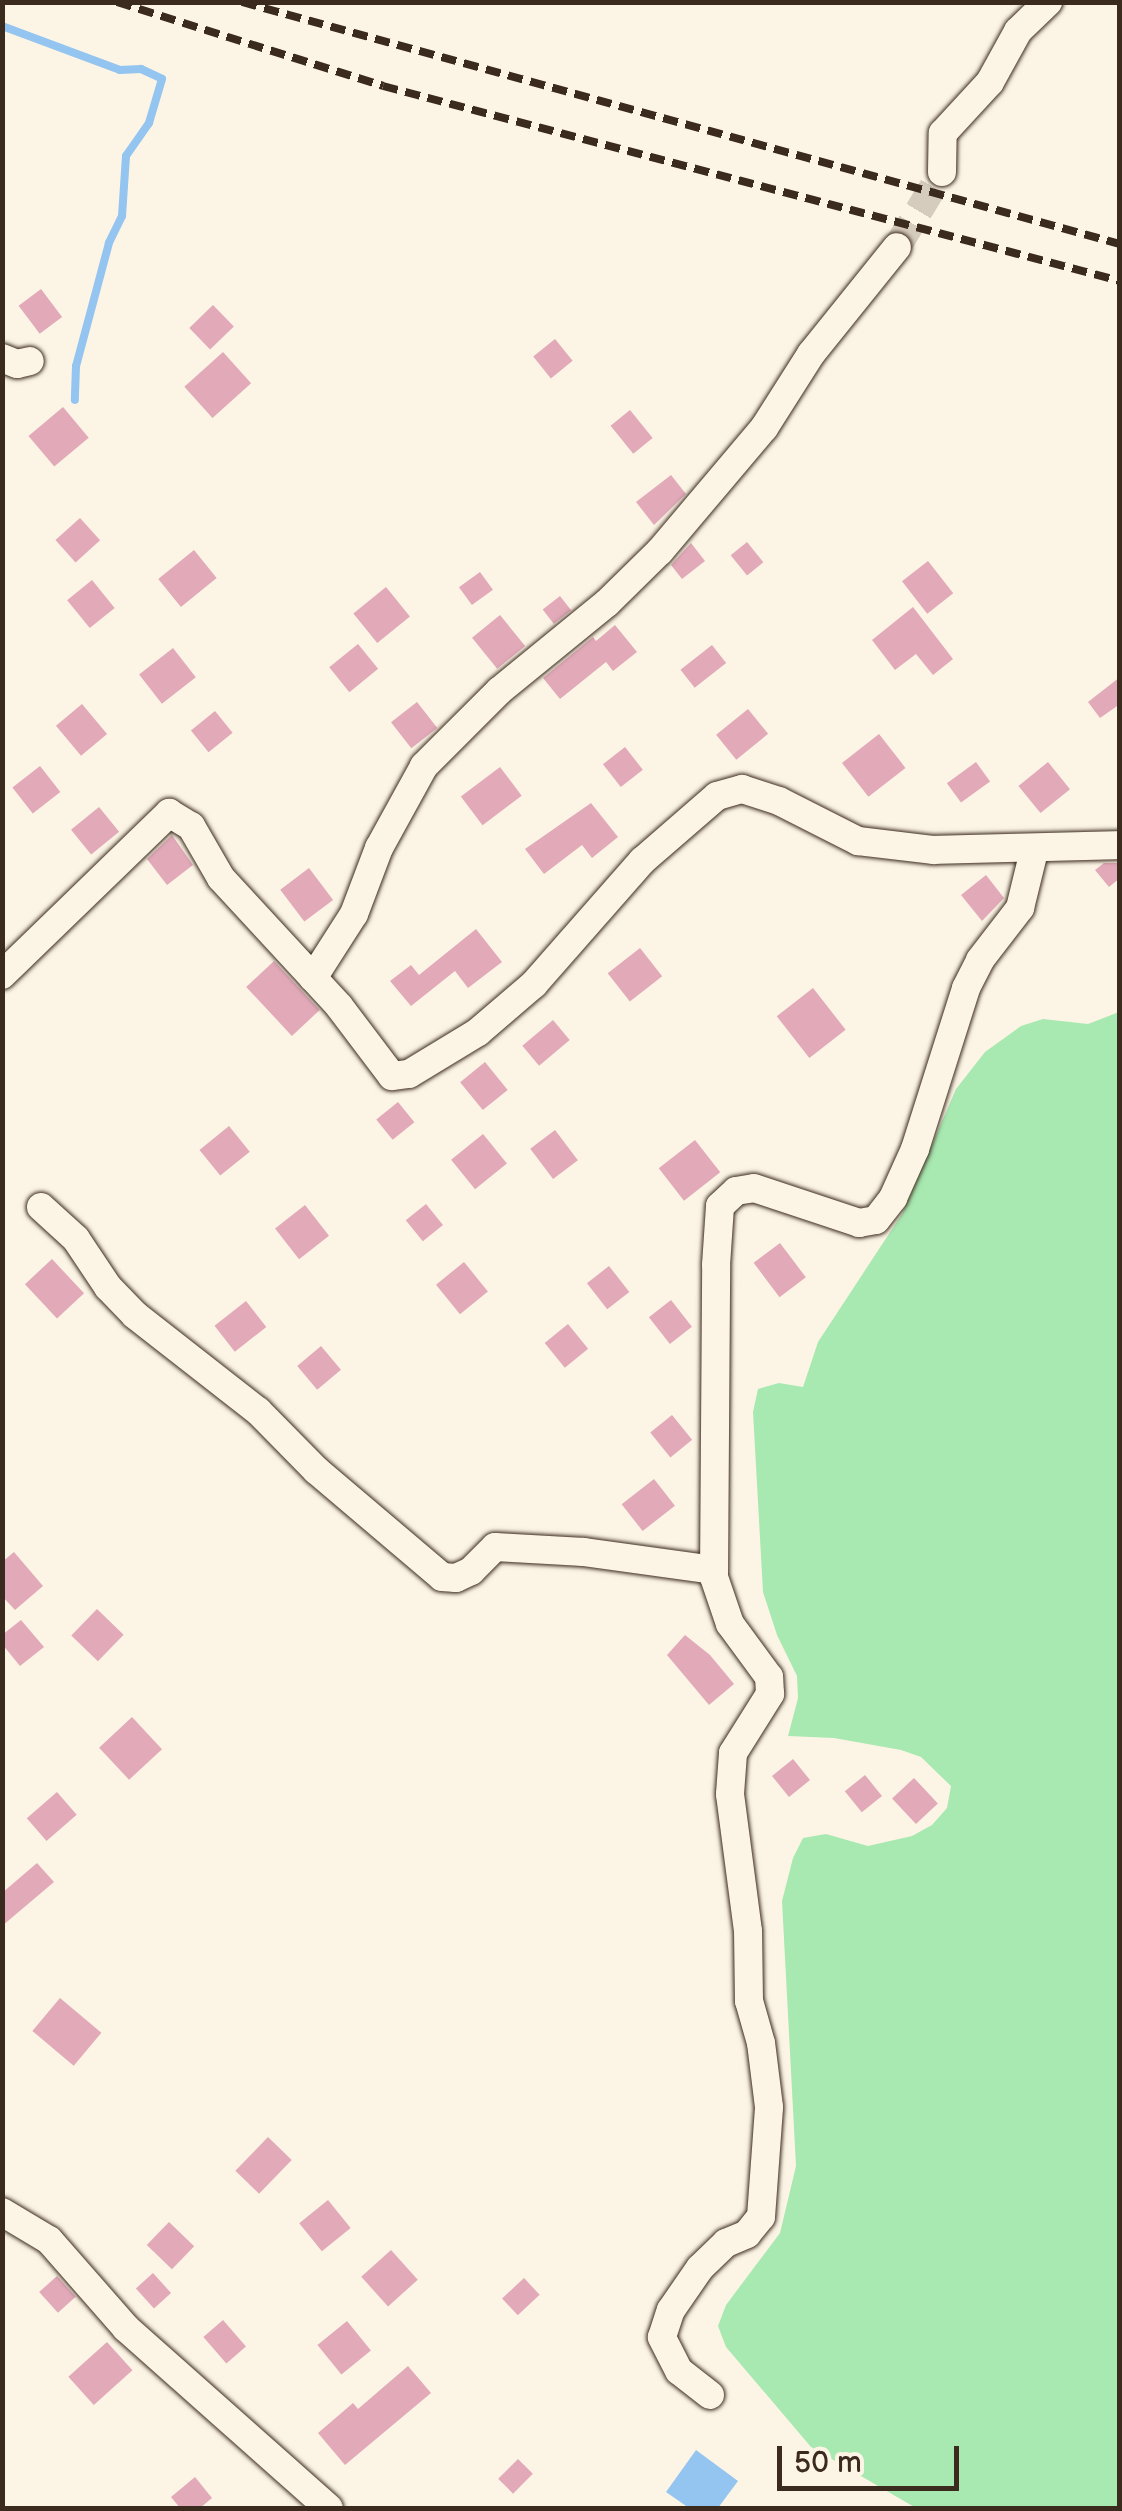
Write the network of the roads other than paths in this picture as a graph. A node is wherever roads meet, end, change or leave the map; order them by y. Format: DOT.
graph roads {
  1 [pos="1048,2"];
  2 [pos="942,172"];
  3 [pos="897,247"];
  4 [pos="1120,845"];
  5 [pos="1034,850"];
  6 [pos="2,975"];
  7 [pos="313,978"];
  8 [pos="41,1207"];
  9 [pos="714,1570"];
  10 [pos="2,2212"];
  11 [pos="710,2396"];
  12 [pos="330,2508"];
  1 -- 2 [label="street"];
  3 -- 7 [label="street"];
  4 -- 5 [label="street"];
  5 -- 7 [label="street"];
  5 -- 9 [label="street"];
  6 -- 7 [label="street"];
  8 -- 9 [label="street"];
  9 -- 11 [label="street"];
  10 -- 12 [label="street"];
}
